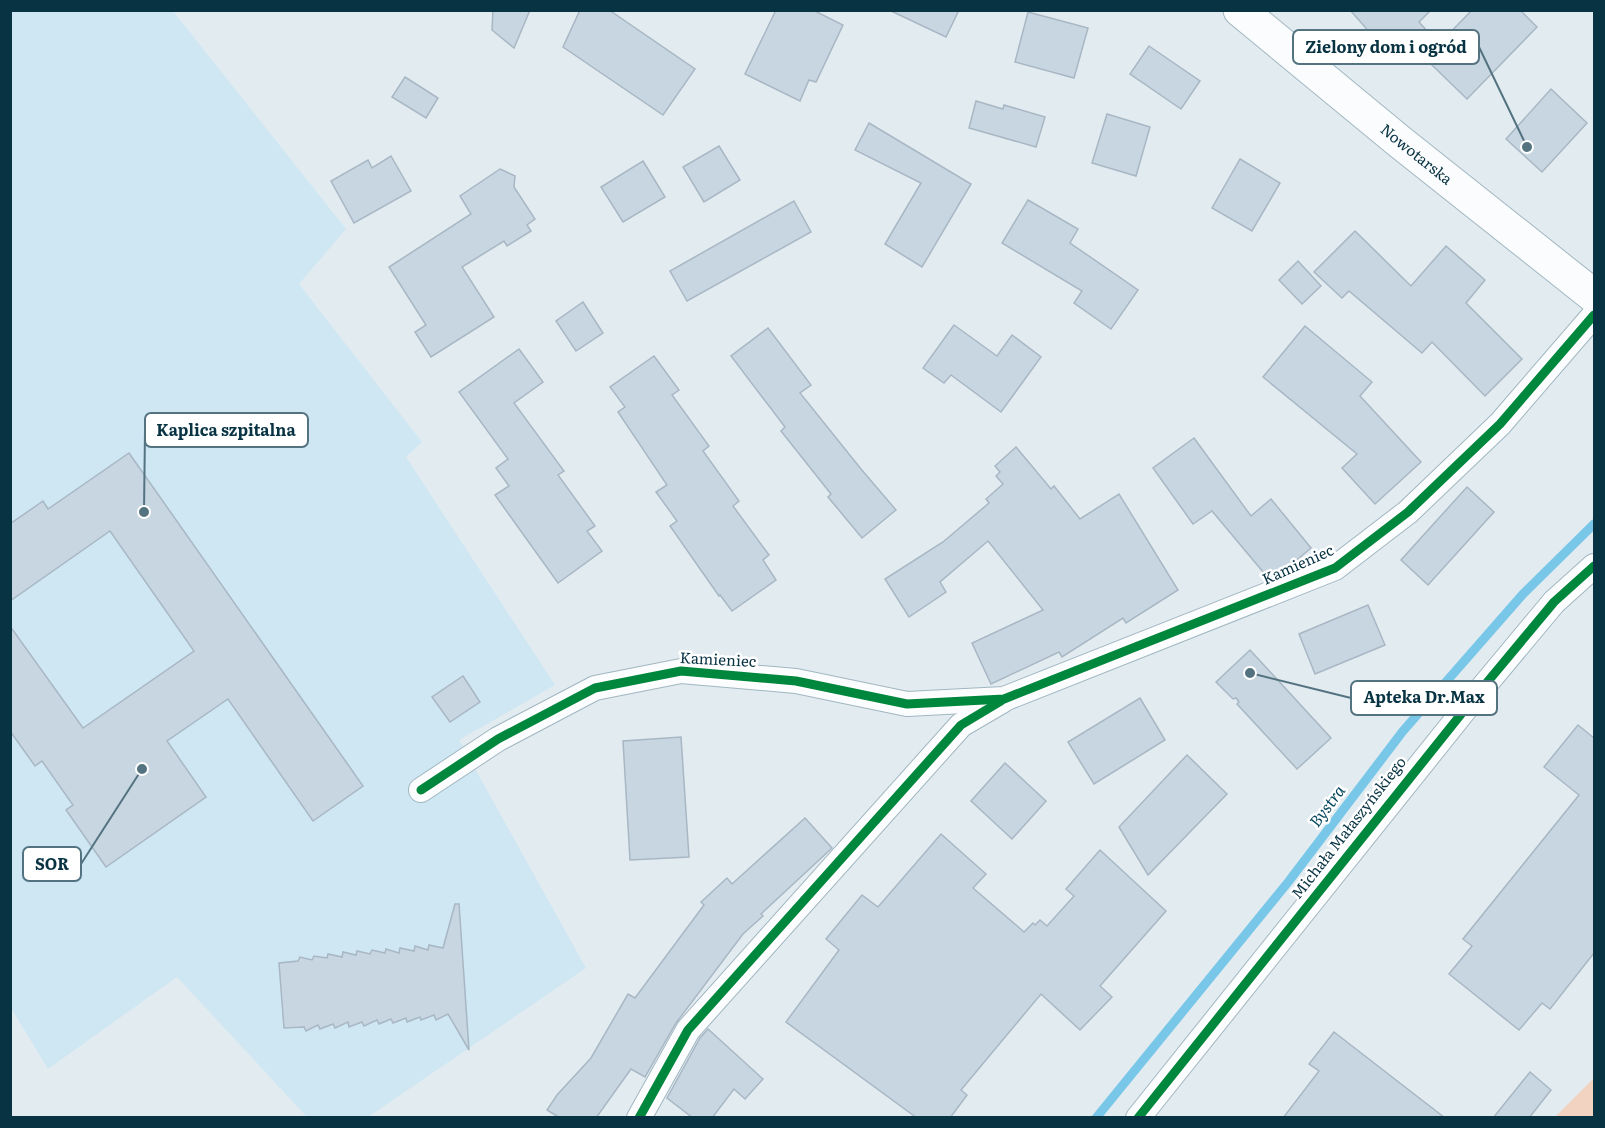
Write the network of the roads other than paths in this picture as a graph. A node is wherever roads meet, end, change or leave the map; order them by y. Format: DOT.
graph roads {
  1 [pos="1240,10"];
  2 [pos="1594,296"];
  3 [pos="1594,315"];
  4 [pos="1594,566"];
  5 [pos="1004,699"];
  6 [pos="421,790"];
  7 [pos="639,1118"];
  8 [pos="1138,1118"];
  1 -- 2 [label="main road, Nowotarska"];
  3 -- 5 [label="street, Kamieniec"];
  4 -- 8 [label="street, Michała Małaszyńskiego"];
  5 -- 6 [label="street, Kamieniec"];
  5 -- 7 [label="street, Kamieniec"];
}
